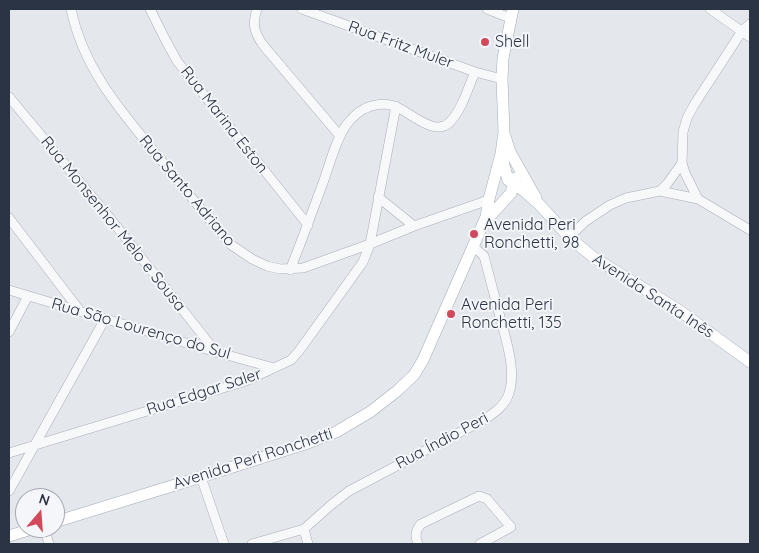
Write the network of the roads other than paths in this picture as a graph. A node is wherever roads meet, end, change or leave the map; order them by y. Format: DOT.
graph roads {
  1 [pos="71,9"];
  2 [pos="150,9"];
  3 [pos="257,9"];
  4 [pos="302,9"];
  5 [pos="486,9"];
  6 [pos="710,9"];
  7 [pos="512,13"];
  8 [pos="750,24"];
  9 [pos="746,34"];
  10 [pos="475,72"];
  11 [pos="502,79"];
  12 [pos="9,97"];
  13 [pos="396,106"];
  14 [pos="340,136"];
  15 [pos="505,153"];
  16 [pos="682,163"];
  17 [pos="512,180"];
  18 [pos="528,183"];
  19 [pos="660,191"];
  20 [pos="378,197"];
  21 [pos="489,199"];
  22 [pos="698,199"];
  23 [pos="539,204"];
  24 [pos="486,217"];
  25 [pos="9,218"];
  26 [pos="308,225"];
  27 [pos="414,226"];
  28 [pos="750,230"];
  29 [pos="569,237"];
  30 [pos="370,244"];
  31 [pos="473,246"];
  32 [pos="290,270"];
  33 [pos="9,290"];
  34 [pos="28,296"];
  35 [pos="80,311"];
  36 [pos="105,319"];
  37 [pos="9,332"];
  38 [pos="216,352"];
  39 [pos="750,362"];
  40 [pos="274,368"];
  41 [pos="34,445"];
  42 [pos="9,453"];
  43 [pos="201,477"];
  44 [pos="9,491"];
  45 [pos="65,519"];
  46 [pos="304,529"];
  47 [pos="224,544"];
  48 [pos="252,544"];
  49 [pos="308,544"];
  50 [pos="418,544"];
  51 [pos="480,544"];
  1 -- 32 [label="street, Rua Santo Adriano"];
  2 -- 26 [label="street, Rua Marina Eston"];
  3 -- 14 [label="street"];
  4 -- 10 [label="street, Rua Fritz Muler"];
  5 -- 7 [label="street"];
  6 -- 9 [label="street"];
  7 -- 11 [label="main road"];
  8 -- 9 [label="street"];
  9 -- 16 [label="street"];
  10 -- 11 [label="street, Rua Fritz Muler"];
  10 -- 13 [label="street"];
  11 -- 15 [label="main road"];
  12 -- 38 [label="street, Rua Monsenhor Melo e Sousa"];
  13 -- 14 [label="street"];
  13 -- 20 [label="street, Rua Edgar Saler"];
  14 -- 26 [label="street"];
  15 -- 17 [label="main road"];
  15 -- 18 [label="main road, Avenida Santa Inês"];
  15 -- 21 [label="main road"];
  16 -- 19 [label="street"];
  16 -- 22 [label="street"];
  17 -- 18 [label="main road"];
  17 -- 21 [label="main road"];
  17 -- 23 [label="main road, Avenida Santa Inês"];
  17 -- 24 [label="main road"];
  18 -- 23 [label="main road, Avenida Santa Inês"];
  19 -- 22 [label="street"];
  19 -- 29 [label="street"];
  20 -- 27 [label="street"];
  20 -- 30 [label="street, Rua Edgar Saler"];
  21 -- 24 [label="main road"];
  21 -- 27 [label="street, Rua Santo Adriano"];
  22 -- 28 [label="street"];
  23 -- 29 [label="main road, Avenida Santa Inês"];
  24 -- 31 [label="main road, Avenida Peri Ronchetti"];
  25 -- 35 [label="street"];
  26 -- 32 [label="street"];
  27 -- 30 [label="street, Rua Santo Adriano"];
  29 -- 39 [label="main road, Avenida Santa Inês"];
  30 -- 32 [label="street, Rua Santo Adriano"];
  30 -- 40 [label="street, Rua Edgar Saler"];
  31 -- 43 [label="main road, Avenida Peri Ronchetti"];
  31 -- 46 [label="street, Rua Índio Peri"];
  33 -- 34 [label="street, Rua São Lourenço do Sul"];
  34 -- 35 [label="street, Rua São Lourenço do Sul"];
  34 -- 37 [label="street"];
  35 -- 36 [label="street, Rua São Lourenço do Sul"];
  36 -- 38 [label="street, Rua São Lourenço do Sul"];
  36 -- 41 [label="street"];
  38 -- 40 [label="street, Rua São Lourenço do Sul"];
  40 -- 41 [label="street, Rua Edgar Saler"];
  41 -- 42 [label="street, Rua Edgar Saler"];
  41 -- 44 [label="street"];
  43 -- 45 [label="main road, Avenida Peri Ronchetti"];
  43 -- 47 [label="street"];
  46 -- 48 [label="street"];
  46 -- 49 [label="street"];
  50 -- 51 [label="street"];
}
